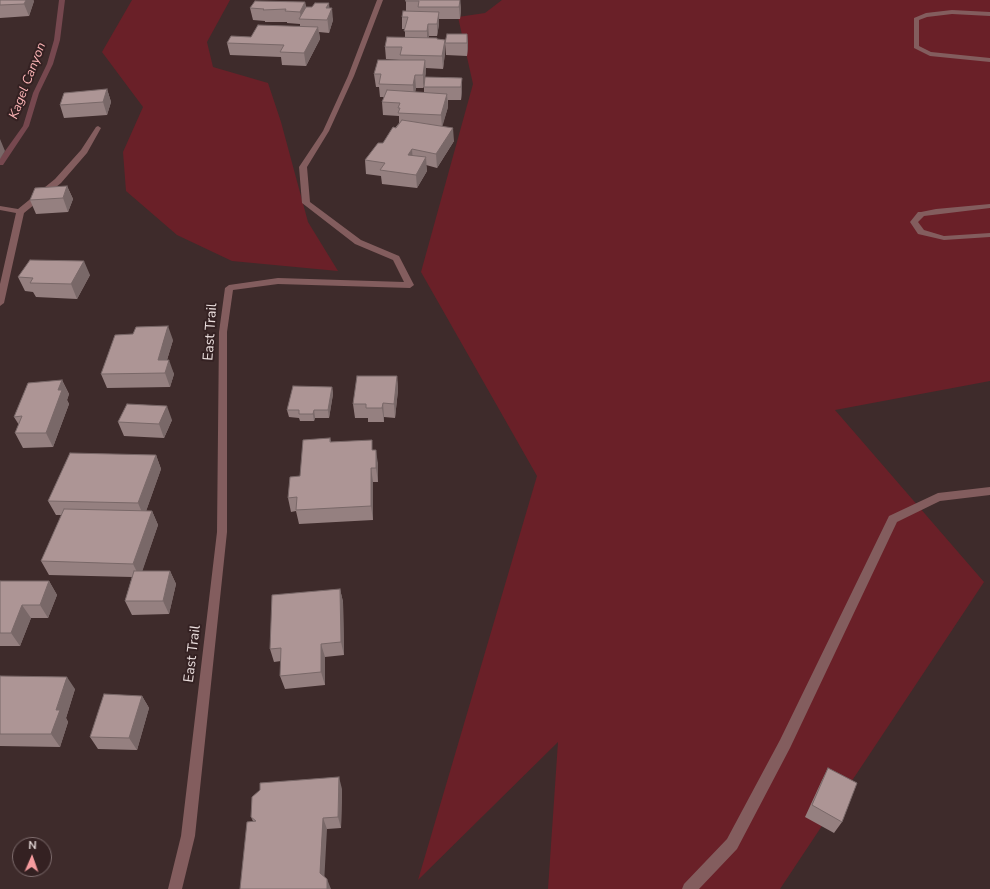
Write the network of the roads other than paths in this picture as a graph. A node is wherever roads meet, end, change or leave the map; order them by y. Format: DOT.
graph roads {
  1 [pos="380,0"];
  2 [pos="990,14"];
  3 [pos="990,60"];
  4 [pos="98,128"];
  5 [pos="990,206"];
  6 [pos="0,208"];
  7 [pos="20,212"];
  8 [pos="990,235"];
  9 [pos="0,304"];
  10 [pos="990,491"];
  11 [pos="175,889"];
  12 [pos="689,889"];
  1 -- 11 [label="street, East Trail"];
  2 -- 3 [label="street"];
  4 -- 7 [label="street"];
  5 -- 8 [label="street"];
  6 -- 7 [label="street"];
  7 -- 9 [label="street"];
  10 -- 12 [label="street"];
}
